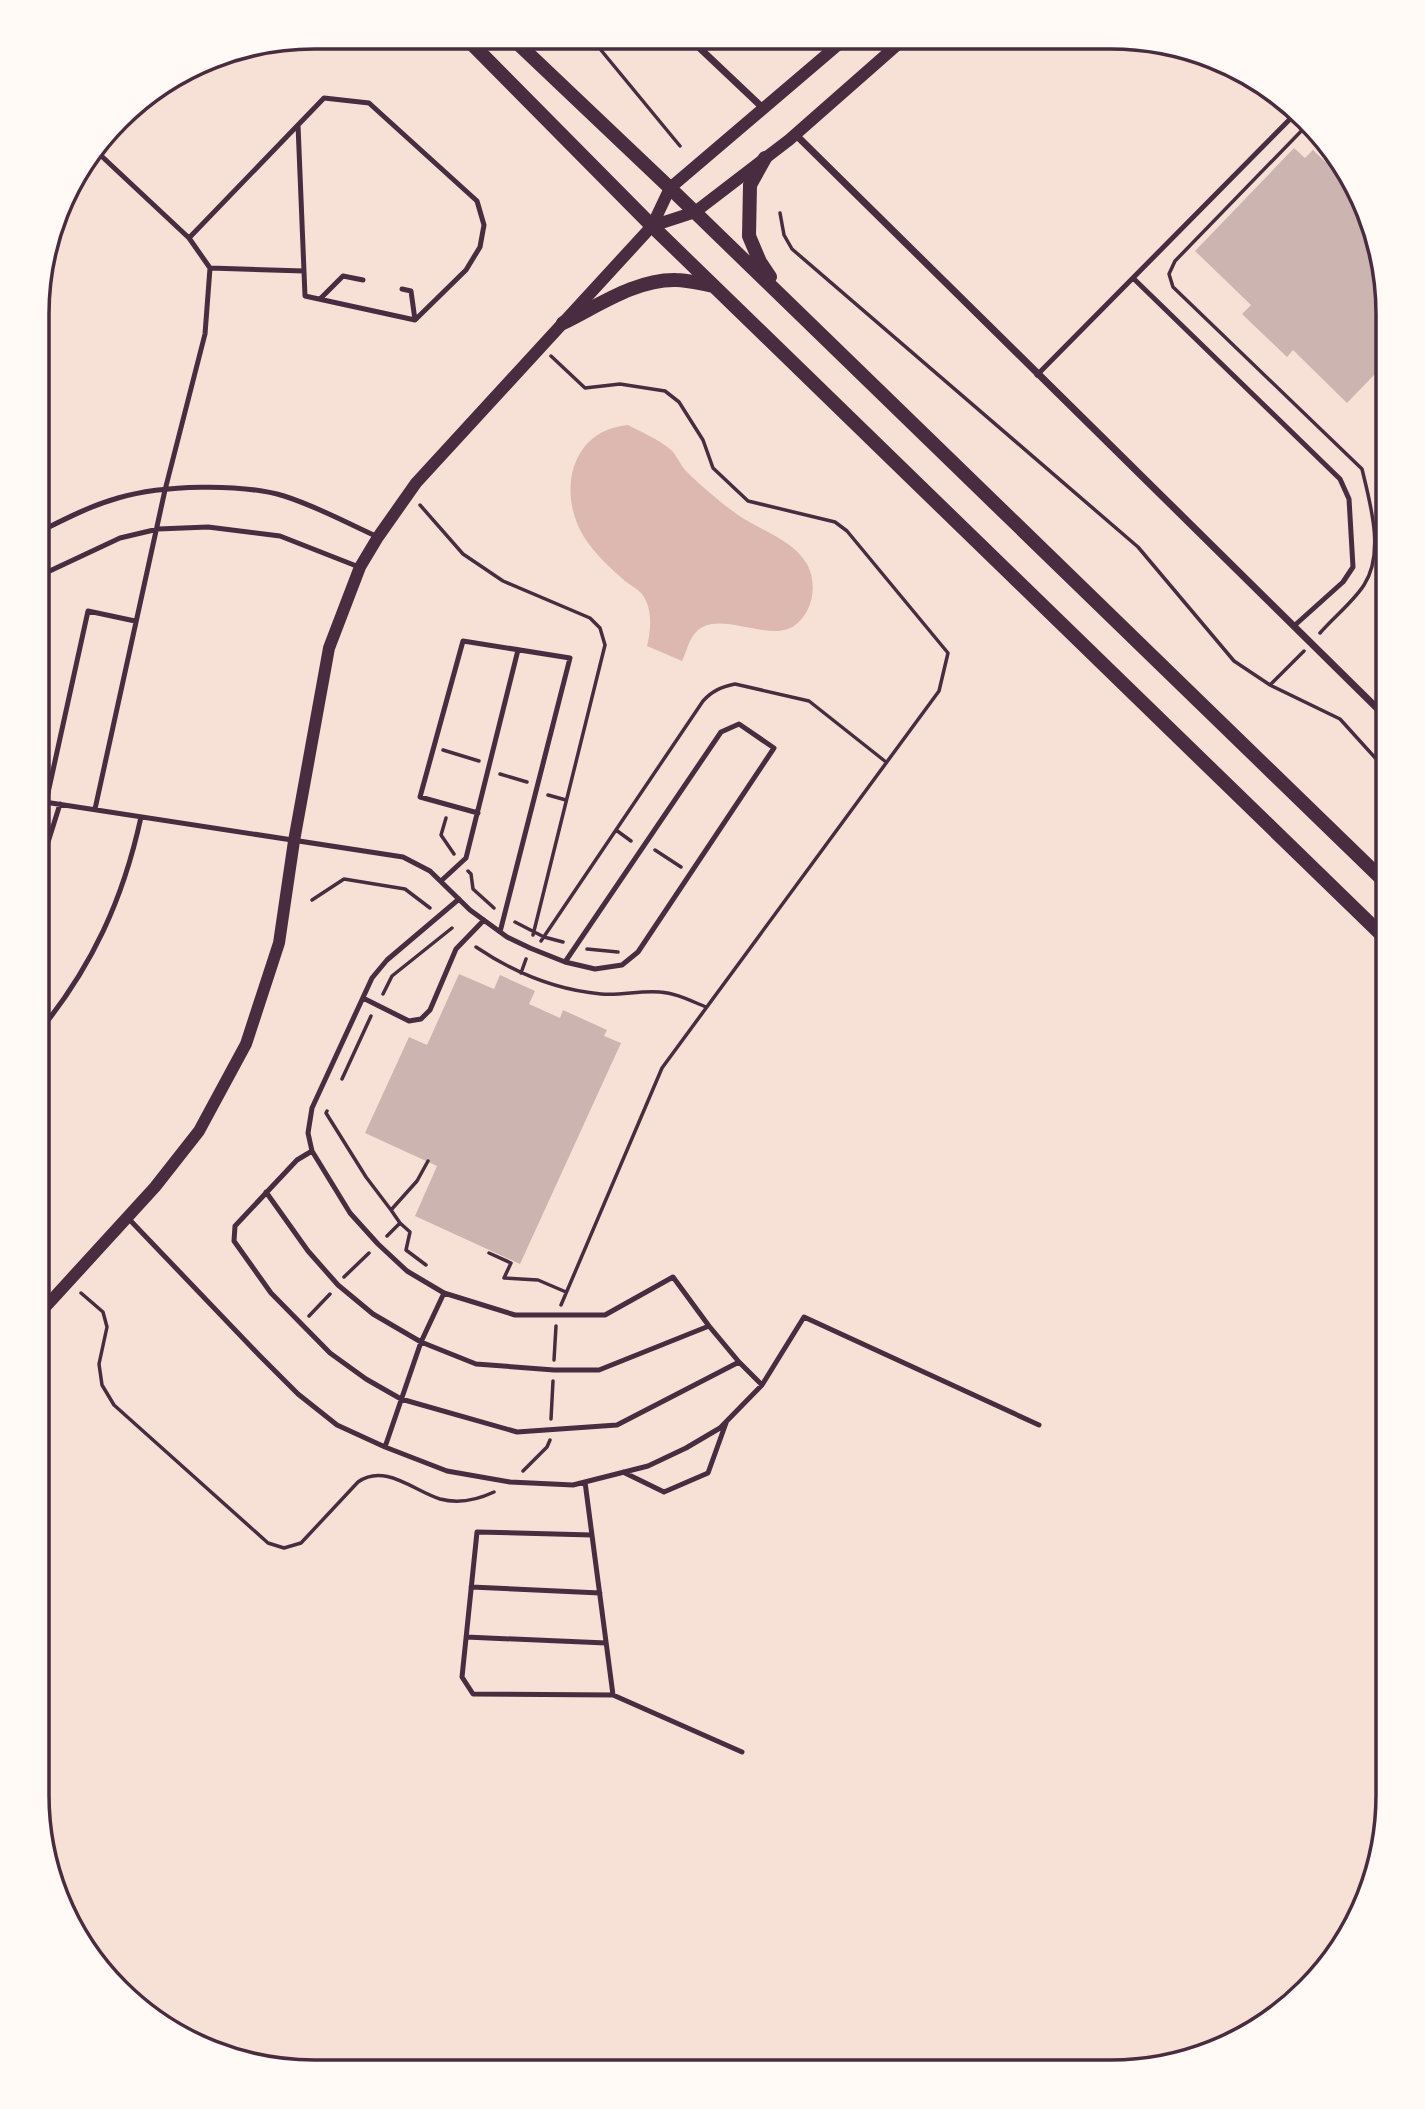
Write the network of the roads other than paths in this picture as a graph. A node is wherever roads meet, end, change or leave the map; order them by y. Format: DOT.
graph roads {
  1 [pos="477,49"];
  2 [pos="523,49"];
  3 [pos="701,49"];
  4 [pos="833,49"];
  5 [pos="893,49"];
  6 [pos="764,109"];
  7 [pos="1290,119"];
  8 [pos="298,125"];
  9 [pos="796,135"];
  10 [pos="102,156"];
  11 [pos="765,158"];
  12 [pos="670,188"];
  13 [pos="695,212"];
  14 [pos="652,226"];
  15 [pos="189,238"];
  16 [pos="211,268"];
  17 [pos="304,271"];
  18 [pos="1133,278"];
  19 [pos="363,280"];
  20 [pos="714,286"];
  21 [pos="402,289"];
  22 [pos="320,299"];
  23 [pos="784,299"];
  24 [pos="415,320"];
  25 [pos="563,323"];
  26 [pos="1037,375"];
  27 [pos="165,490"];
  28 [pos="49,527"];
  29 [pos="158,529"];
  30 [pos="378,537"];
  31 [pos="360,568"];
  32 [pos="49,571"];
  33 [pos="135,621"];
  34 [pos="1294,626"];
  35 [pos="518,650"];
  36 [pos="1376,707"];
  37 [pos="49,788"];
  38 [pos="49,802"];
  39 [pos="60,804"];
  40 [pos="94,810"];
  41 [pos="478,813"];
  42 [pos="141,817"];
  43 [pos="49,839"];
  44 [pos="294,841"];
  45 [pos="1376,873"];
  46 [pos="441,881"];
  47 [pos="459,899"];
  48 [pos="484,920"];
  49 [pos="1376,929"];
  50 [pos="500,932"];
  51 [pos="565,962"];
  52 [pos="363,998"];
  53 [pos="49,1020"];
  54 [pos="312,1151"];
  55 [pos="266,1192"];
  56 [pos="128,1217"];
  57 [pos="443,1293"];
  58 [pos="49,1303"];
  59 [pos="709,1326"];
  60 [pos="421,1342"];
  61 [pos="739,1362"];
  62 [pos="762,1385"];
  63 [pos="401,1399"];
  64 [pos="727,1421"];
  65 [pos="1039,1425"];
  66 [pos="384,1447"];
  67 [pos="623,1472"];
  68 [pos="585,1482"];
  69 [pos="592,1535"];
  70 [pos="471,1587"];
  71 [pos="600,1593"];
  72 [pos="466,1637"];
  73 [pos="606,1643"];
  74 [pos="613,1695"];
  75 [pos="742,1752"];
  1 -- 14 [label="main road"];
  2 -- 12 [label="main road"];
  3 -- 6 [label="street"];
  4 -- 6 [label="street"];
  5 -- 9 [label="street"];
  6 -- 12 [label="street"];
  7 -- 18 [label="lane"];
  8 -- 15 [label="lane"];
  8 -- 17 [label="lane"];
  8 -- 24 [label="lane"];
  9 -- 11 [label="street"];
  9 -- 26 [label="street"];
  10 -- 15 [label="lane"];
  11 -- 13 [label="street"];
  11 -- 23 [label="main road"];
  12 -- 13 [label="main road"];
  12 -- 14 [label="street"];
  13 -- 14 [label="street"];
  13 -- 23 [label="main road"];
  14 -- 20 [label="main road"];
  14 -- 25 [label="street"];
  15 -- 16 [label="lane"];
  16 -- 17 [label="lane"];
  16 -- 27 [label="lane"];
  17 -- 22 [label="lane"];
  18 -- 26 [label="lane"];
  18 -- 34 [label="lane"];
  19 -- 22 [label="lane"];
  20 -- 25 [label="main road"];
  20 -- 49 [label="main road"];
  21 -- 24 [label="lane"];
  22 -- 24 [label="lane"];
  23 -- 45 [label="main road"];
  25 -- 30 [label="street"];
  26 -- 34 [label="street"];
  27 -- 28 [label="lane"];
  27 -- 29 [label="lane"];
  27 -- 30 [label="lane"];
  29 -- 31 [label="lane"];
  29 -- 32 [label="lane"];
  29 -- 33 [label="lane"];
  30 -- 31 [label="street"];
  31 -- 44 [label="street"];
  33 -- 37 [label="lane"];
  33 -- 40 [label="lane"];
  34 -- 36 [label="street"];
  35 -- 41 [label="lane"];
  35 -- 41 [label="lane"];
  35 -- 50 [label="lane"];
  38 -- 39 [label="lane"];
  39 -- 40 [label="lane"];
  39 -- 43 [label="lane"];
  40 -- 42 [label="lane"];
  41 -- 46 [label="lane"];
  42 -- 44 [label="lane"];
  42 -- 53 [label="lane"];
  44 -- 46 [label="lane"];
  44 -- 56 [label="street"];
  46 -- 47 [label="lane"];
  47 -- 48 [label="lane"];
  47 -- 52 [label="lane"];
  48 -- 50 [label="lane"];
  48 -- 52 [label="lane"];
  50 -- 51 [label="lane"];
  51 -- 51 [label="lane"];
  52 -- 54 [label="lane"];
  54 -- 55 [label="lane"];
  54 -- 57 [label="lane"];
  55 -- 60 [label="lane"];
  55 -- 63 [label="lane"];
  56 -- 58 [label="street"];
  56 -- 66 [label="lane"];
  57 -- 59 [label="lane"];
  57 -- 60 [label="lane"];
  59 -- 60 [label="lane"];
  59 -- 61 [label="lane"];
  60 -- 63 [label="lane"];
  61 -- 62 [label="lane"];
  61 -- 63 [label="lane"];
  62 -- 64 [label="lane"];
  62 -- 65 [label="lane"];
  63 -- 66 [label="lane"];
  64 -- 67 [label="lane"];
  64 -- 67 [label="lane"];
  66 -- 68 [label="lane"];
  67 -- 68 [label="lane"];
  68 -- 69 [label="lane"];
  69 -- 70 [label="lane"];
  69 -- 71 [label="lane"];
  70 -- 71 [label="lane"];
  70 -- 72 [label="lane"];
  71 -- 73 [label="lane"];
  72 -- 73 [label="lane"];
  72 -- 74 [label="lane"];
  73 -- 74 [label="lane"];
  74 -- 75 [label="lane"];
}
